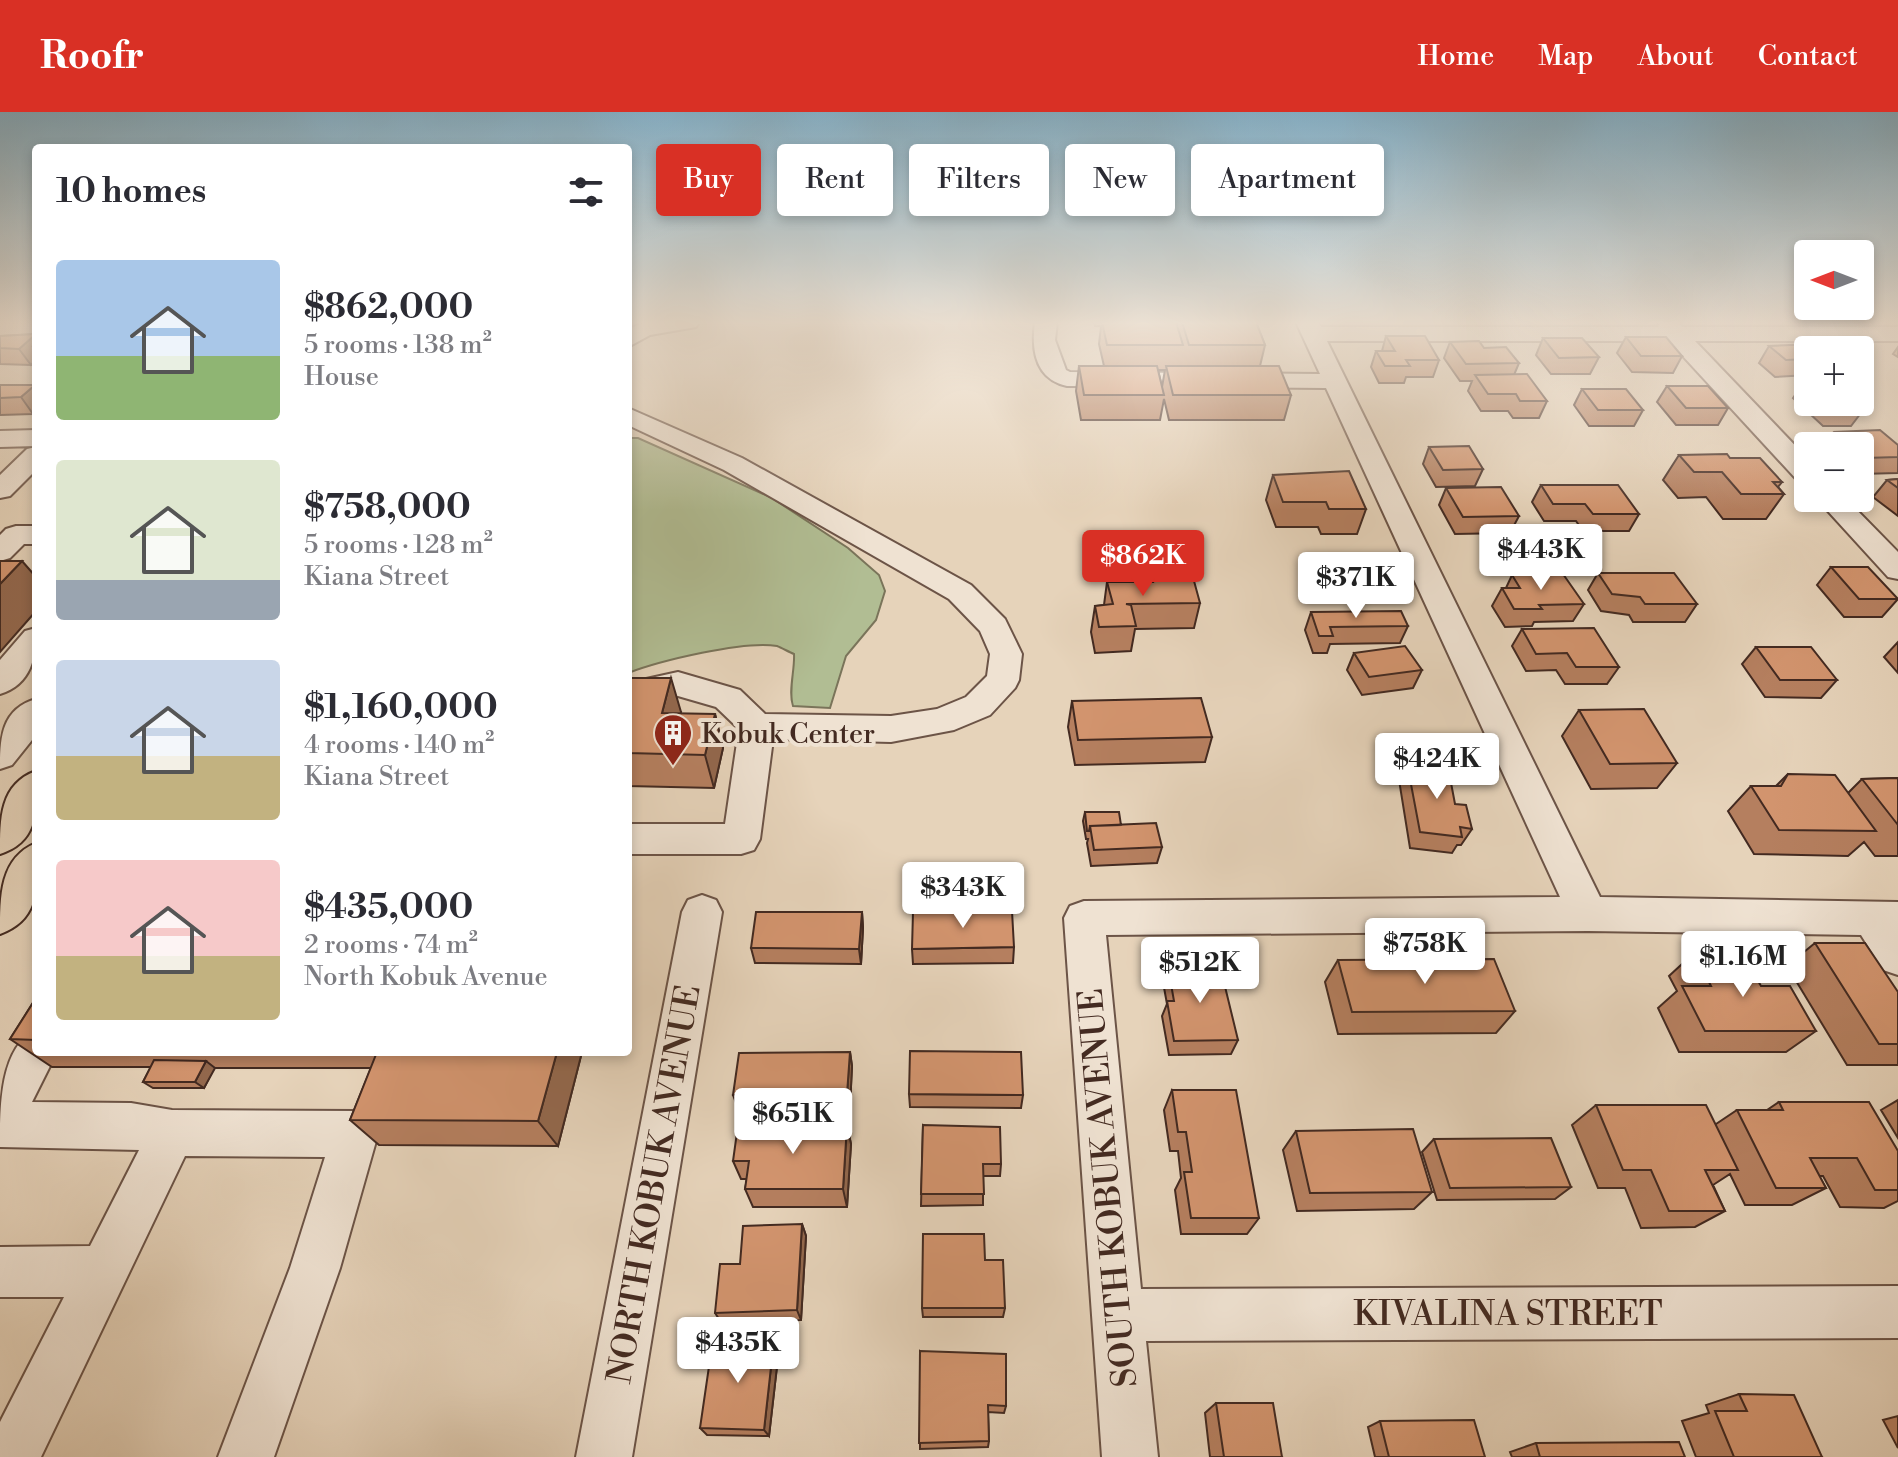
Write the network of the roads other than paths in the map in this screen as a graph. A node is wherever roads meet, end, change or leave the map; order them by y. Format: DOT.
graph roads {
  1 [pos="1337,385"];
  2 [pos="1723,385"];
  3 [pos="632,418"];
  4 [pos="32,438"];
  5 [pos="0,439"];
  6 [pos="32,459"];
  7 [pos="1794,460"];
  8 [pos="0,490"];
  9 [pos="1843,512"];
  10 [pos="32,535"];
  11 [pos="4,569"];
  12 [pos="1898,570"];
  13 [pos="32,644"];
  14 [pos="0,682"];
  15 [pos="632,694"];
  16 [pos="32,716"];
  17 [pos="757,726"];
  18 [pos="0,756"];
  19 [pos="32,793"];
  20 [pos="0,836"];
  21 [pos="632,839"];
  22 [pos="32,868"];
  23 [pos="702,912"];
  24 [pos="0,913"];
  25 [pos="1588,914"];
  26 [pos="1886,919"];
  27 [pos="1898,957"];
  28 [pos="33,1056"];
  29 [pos="0,1116"];
  30 [pos="0,1124"];
  31 [pos="172,1133"];
  32 [pos="105,1271"];
  33 [pos="0,1272"];
  34 [pos="1898,1312"];
  35 [pos="1118,1315"];
  36 [pos="12,1457"];
  37 [pos="246,1457"];
  38 [pos="604,1457"];
  39 [pos="1130,1457"];
  1 -- 25 [label="street"];
  2 -- 7 [label="street"];
  3 -- 17 [label="street"];
  4 -- 5 [label="street"];
  6 -- 8 [label="street"];
  9 -- 12 [label="street"];
  10 -- 11 [label="street"];
  13 -- 14 [label="street"];
  15 -- 17 [label="street"];
  16 -- 18 [label="street"];
  17 -- 21 [label="street"];
  19 -- 20 [label="main road"];
  22 -- 24 [label="main road"];
  23 -- 38 [label="street, NORTH KOBUK AVENUE"];
  25 -- 26 [label="street"];
  25 -- 35 [label="street, SOUTH KOBUK AVENUE"];
  26 -- 27 [label="street"];
  28 -- 29 [label="street"];
  30 -- 31 [label="street"];
  31 -- 32 [label="street"];
  31 -- 37 [label="street"];
  32 -- 33 [label="street"];
  32 -- 36 [label="street"];
  34 -- 35 [label="street, KIVALINA STREET"];
  35 -- 39 [label="street, SOUTH KOBUK AVENUE"];
}
